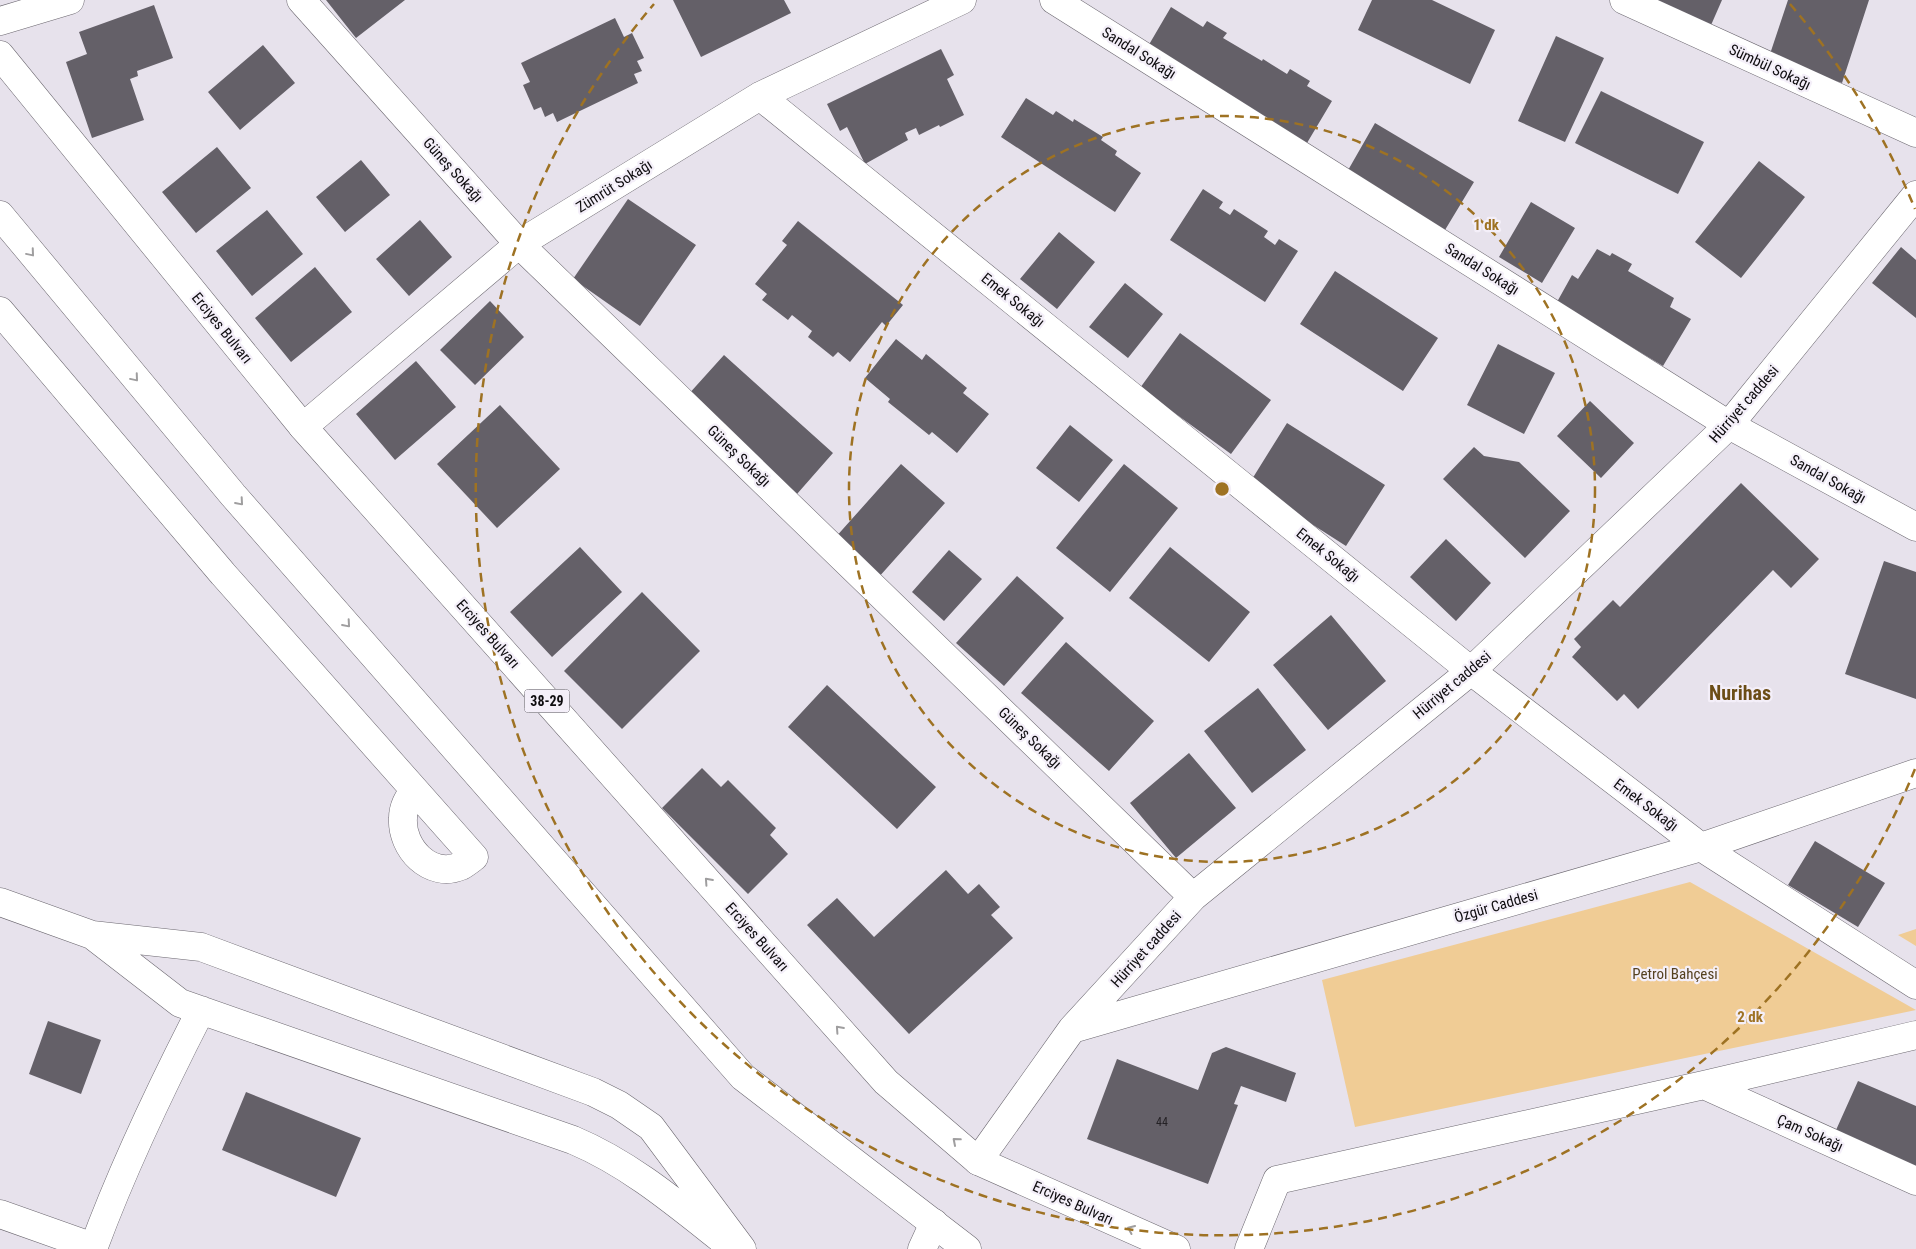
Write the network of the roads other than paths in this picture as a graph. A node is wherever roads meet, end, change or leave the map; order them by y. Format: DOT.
graph roads {
  1 [pos="70,0"];
  2 [pos="301,0"];
  3 [pos="962,0"];
  4 [pos="1054,0"];
  5 [pos="1624,0"];
  6 [pos="0,21"];
  7 [pos="0,55"];
  8 [pos="760,96"];
  9 [pos="1916,133"];
  10 [pos="1916,195"];
  11 [pos="0,215"];
  12 [pos="519,244"];
  13 [pos="0,311"];
  14 [pos="1729,425"];
  15 [pos="303,427"];
  16 [pos="1916,527"];
  17 [pos="1472,671"];
  18 [pos="1916,773"];
  19 [pos="414,790"];
  20 [pos="1701,846"];
  21 [pos="1193,897"];
  22 [pos="0,902"];
  23 [pos="92,936"];
  24 [pos="1916,986"];
  25 [pos="201,1010"];
  26 [pos="1072,1029"];
  27 [pos="1916,1035"];
  28 [pos="1704,1085"];
  29 [pos="978,1160"];
  30 [pos="1916,1181"];
  31 [pos="0,1214"];
  32 [pos="934,1223"];
  33 [pos="93,1248"];
  34 [pos="733,1249"];
  35 [pos="742,1249"];
  36 [pos="922,1249"];
  37 [pos="967,1249"];
  38 [pos="1176,1249"];
  39 [pos="1249,1249"];
  1 -- 6 [label="main road"];
  2 -- 12 [label="main road, Güneş Sokağı"];
  3 -- 8 [label="main road, Zümrüt Sokağı"];
  4 -- 14 [label="main road, Sandal Sokağı"];
  5 -- 9 [label="main road, Sümbül Sokağı"];
  7 -- 15 [label="main road, Erciyes Bulvarı / 38-29"];
  8 -- 12 [label="main road, Zümrüt Sokağı"];
  8 -- 17 [label="main road, Emek Sokağı"];
  10 -- 14 [label="main road, Hürriyet caddesi"];
  11 -- 32 [label="main road, one-way"];
  12 -- 15 [label="main road, Zümrüt Sokağı"];
  12 -- 21 [label="main road, Güneş Sokağı"];
  13 -- 19 [label="main road"];
  14 -- 16 [label="main road, Sandal Sokağı"];
  14 -- 17 [label="main road, Hürriyet caddesi"];
  29 -- 15 [label="main road, Erciyes Bulvarı / 38-29, one-way"];
  17 -- 20 [label="main road, Emek Sokağı"];
  17 -- 21 [label="main road, Hürriyet caddesi"];
  18 -- 20 [label="main road, Özgür Caddesi"];
  20 -- 24 [label="main road, Emek Sokağı"];
  20 -- 26 [label="main road, Özgür Caddesi"];
  21 -- 26 [label="main road, Hürriyet caddesi"];
  22 -- 23 [label="main road"];
  23 -- 25 [label="main road"];
  23 -- 35 [label="main road"];
  25 -- 33 [label="main road"];
  25 -- 34 [label="main road"];
  26 -- 29 [label="main road, Hürriyet caddesi"];
  27 -- 28 [label="main road"];
  28 -- 30 [label="main road, Çam Sokağı"];
  28 -- 39 [label="main road"];
  38 -- 29 [label="main road, Erciyes Bulvarı / 38-29, one-way"];
  31 -- 33 [label="main road"];
  32 -- 36 [label="main road"];
  32 -- 37 [label="main road"];
}
